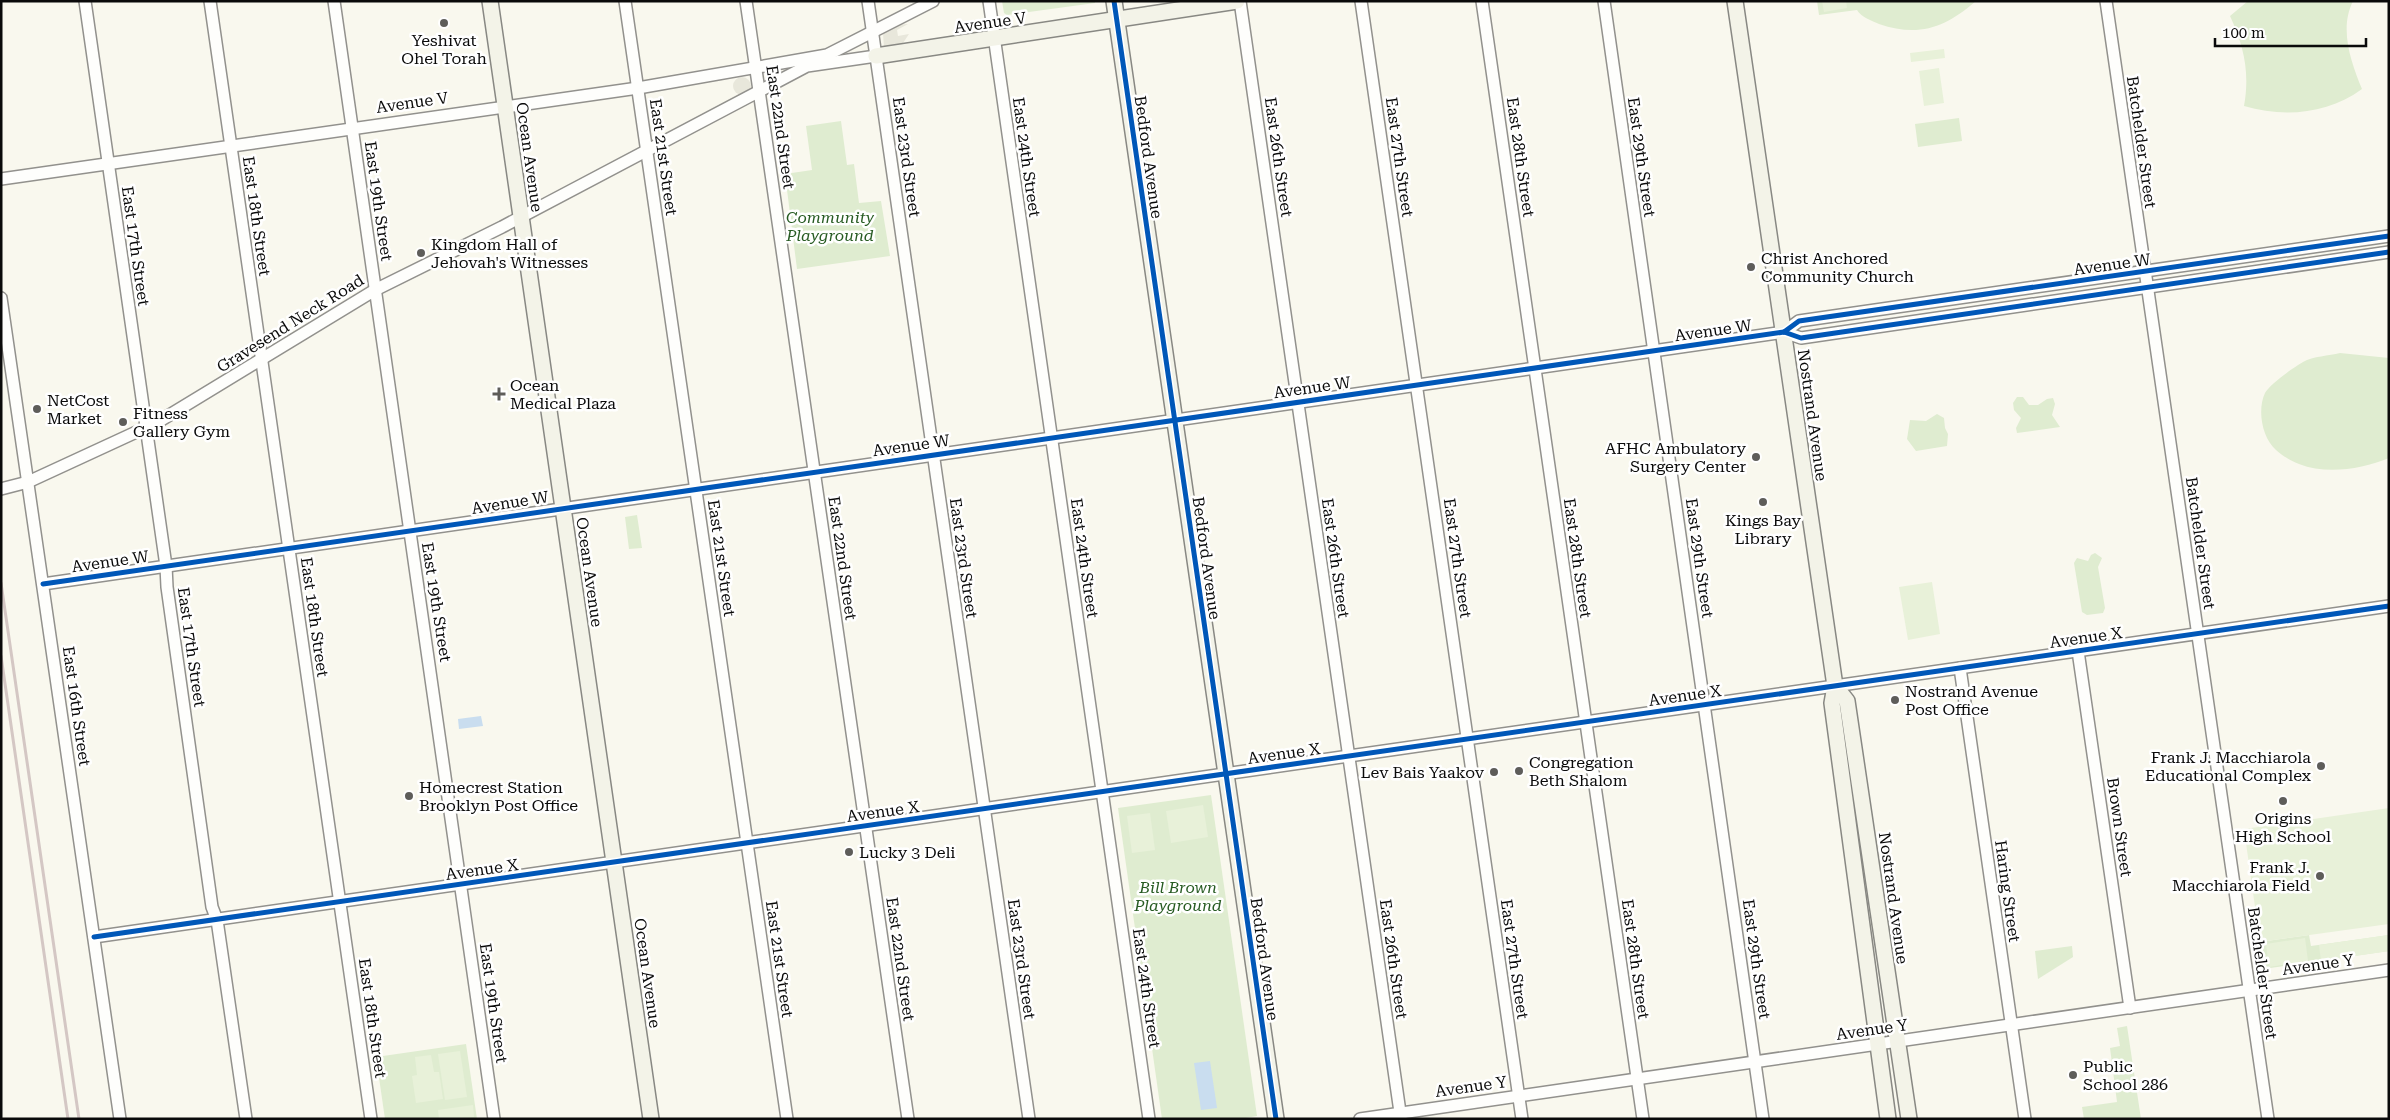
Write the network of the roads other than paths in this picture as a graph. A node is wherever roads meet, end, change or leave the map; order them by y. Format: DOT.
graph roads {
  1 [pos="85,1"];
  2 [pos="210,1"];
  3 [pos="334,1"];
  4 [pos="490,1"];
  5 [pos="625,1"];
  6 [pos="746,1"];
  7 [pos="868,1"];
  8 [pos="933,1"];
  9 [pos="989,1"];
  10 [pos="1114,1"];
  11 [pos="1238,1"];
  12 [pos="1361,1"];
  13 [pos="1482,1"];
  14 [pos="1604,1"];
  15 [pos="1735,1"];
  16 [pos="2106,1"];
  17 [pos="1117,18"];
  18 [pos="872,33"];
  19 [pos="994,39"];
  20 [pos="876,56"];
  21 [pos="806,66"];
  22 [pos="756,68"];
  23 [pos="638,88"];
  24 [pos="759,92"];
  25 [pos="505,106"];
  26 [pos="352,129"];
  27 [pos="231,146"];
  28 [pos="647,149"];
  29 [pos="108,164"];
  30 [pos="1,179"];
  31 [pos="521,216"];
  32 [pos="2389,236"];
  33 [pos="2389,252"];
  34 [pos="2144,272"];
  35 [pos="2146,287"];
  36 [pos="375,290"];
  37 [pos="1,298"];
  38 [pos="1784,332"];
  39 [pos="1654,351"];
  40 [pos="261,360"];
  41 [pos="1535,368"];
  42 [pos="1417,385"];
  43 [pos="1298,402"];
  44 [pos="1175,420"];
  45 [pos="146,428"];
  46 [pos="1052,438"];
  47 [pos="933,455"];
  48 [pos="815,472"];
  49 [pos="28,482"];
  50 [pos="1,489"];
  51 [pos="696,489"];
  52 [pos="563,507"];
  53 [pos="410,530"];
  54 [pos="289,548"];
  55 [pos="166,566"];
  56 [pos="43,584"];
  57 [pos="2389,606"];
  58 [pos="2198,634"];
  59 [pos="2078,651"];
  60 [pos="1960,668"];
  61 [pos="1835,686"];
  62 [pos="1705,705"];
  63 [pos="1586,722"];
  64 [pos="1467,739"];
  65 [pos="1348,756"];
  66 [pos="1226,774"];
  67 [pos="1102,792"];
  68 [pos="984,809"];
  69 [pos="866,826"];
  70 [pos="746,844"];
  71 [pos="614,863"];
  72 [pos="461,885"];
  73 [pos="340,902"];
  74 [pos="217,920"];
  75 [pos="94,937"];
  76 [pos="2389,970"];
  77 [pos="2250,990"];
  78 [pos="2130,1008"];
  79 [pos="2011,1025"];
  80 [pos="1897,1041"];
  81 [pos="1877,1044"];
  82 [pos="1755,1062"];
  83 [pos="1636,1079"];
  84 [pos="1519,1096"];
  85 [pos="1401,1116"];
  86 [pos="120,1119"];
  87 [pos="246,1119"];
  88 [pos="371,1119"];
  89 [pos="494,1119"];
  90 [pos="651,1119"];
  91 [pos="786,1119"];
  92 [pos="908,1119"];
  93 [pos="1029,1119"];
  94 [pos="1149,1119"];
  95 [pos="1276,1119"];
  96 [pos="1360,1119"];
  97 [pos="1522,1119"];
  98 [pos="1643,1119"];
  99 [pos="1763,1119"];
  100 [pos="1888,1119"];
  101 [pos="1909,1119"];
  102 [pos="2024,1119"];
  103 [pos="2268,1119"];
  1 -- 29 [label="street, East 17th Street"];
  2 -- 27 [label="street, East 18th Street"];
  3 -- 26 [label="street, East 19th Street"];
  4 -- 25 [label="main road, Ocean Avenue"];
  5 -- 23 [label="street, East 21st Street"];
  6 -- 22 [label="street, East 22nd Street"];
  7 -- 18 [label="street, East 23rd Street"];
  8 -- 18 [label="street"];
  9 -- 19 [label="street, East 24th Street"];
  10 -- 17 [label="main road, Bedford Avenue"];
  11 -- 17 [label="main road, Avenue V"];
  11 -- 43 [label="street, East 26th Street"];
  12 -- 42 [label="street, East 27th Street"];
  13 -- 41 [label="street, East 28th Street"];
  14 -- 39 [label="street, East 29th Street"];
  15 -- 38 [label="main road, Nostrand Avenue"];
  16 -- 34 [label="street, Batchelder Street"];
  17 -- 19 [label="main road, Avenue V"];
  17 -- 44 [label="main road, Bedford Avenue"];
  18 -- 20 [label="street, East 23rd Street"];
  18 -- 22 [label="street, Avenue V"];
  19 -- 20 [label="main road, Avenue V"];
  19 -- 46 [label="street, East 24th Street"];
  20 -- 21 [label="street, Avenue V"];
  20 -- 47 [label="street, East 23rd Street"];
  21 -- 24 [label="street, Gravesend Neck Road"];
  22 -- 23 [label="street, Avenue V"];
  22 -- 24 [label="street, East 22nd Street"];
  23 -- 25 [label="street, Avenue V"];
  23 -- 28 [label="street, East 21st Street"];
  24 -- 28 [label="street, Gravesend Neck Road"];
  24 -- 48 [label="street, East 22nd Street"];
  25 -- 26 [label="street, Avenue V"];
  25 -- 31 [label="main road, Ocean Avenue"];
  26 -- 27 [label="street, Avenue V"];
  26 -- 36 [label="street, East 19th Street"];
  27 -- 29 [label="street, Avenue V"];
  27 -- 40 [label="street, East 18th Street"];
  28 -- 31 [label="street, Gravesend Neck Road"];
  28 -- 51 [label="street, East 21st Street"];
  29 -- 30 [label="street, Avenue V"];
  29 -- 45 [label="street, East 17th Street"];
  31 -- 36 [label="street, Gravesend Neck Road"];
  31 -- 52 [label="main road, Ocean Avenue"];
  32 -- 34 [label="street, Avenue W"];
  33 -- 35 [label="street, Avenue W"];
  34 -- 35 [label="street, Batchelder Street"];
  34 -- 38 [label="street, Avenue W"];
  35 -- 38 [label="street, Avenue W"];
  35 -- 58 [label="street, Batchelder Street"];
  36 -- 40 [label="street, Gravesend Neck Road"];
  36 -- 53 [label="street, East 19th Street"];
  37 -- 49 [label="street, East 16th Street"];
  38 -- 39 [label="street, Avenue W"];
  38 -- 61 [label="main road, Nostrand Avenue"];
  39 -- 41 [label="street, Avenue W"];
  39 -- 62 [label="street, East 29th Street"];
  40 -- 45 [label="street, Gravesend Neck Road"];
  40 -- 54 [label="street, East 18th Street"];
  41 -- 42 [label="street, Avenue W"];
  41 -- 63 [label="street, East 28th Street"];
  42 -- 43 [label="street, Avenue W"];
  42 -- 64 [label="street, East 27th Street"];
  43 -- 44 [label="street, Avenue W"];
  43 -- 65 [label="street, East 26th Street"];
  44 -- 46 [label="street, Avenue W"];
  44 -- 66 [label="main road, Bedford Avenue"];
  45 -- 49 [label="street, Gravesend Neck Road"];
  45 -- 55 [label="street, East 17th Street"];
  46 -- 47 [label="street, Avenue W"];
  46 -- 67 [label="street, East 24th Street"];
  47 -- 48 [label="street, Avenue W"];
  47 -- 68 [label="street, East 23rd Street"];
  48 -- 51 [label="street, Avenue W"];
  48 -- 69 [label="street, East 22nd Street"];
  49 -- 50 [label="street, Gravesend Neck Road"];
  49 -- 56 [label="street, East 16th Street"];
  51 -- 52 [label="street, Avenue W"];
  51 -- 70 [label="street, East 21st Street"];
  52 -- 53 [label="street, Avenue W"];
  52 -- 71 [label="main road, Ocean Avenue"];
  53 -- 54 [label="street, Avenue W"];
  53 -- 72 [label="street, East 19th Street"];
  54 -- 55 [label="street, Avenue W"];
  54 -- 73 [label="street, East 18th Street"];
  55 -- 56 [label="street, Avenue W"];
  55 -- 74 [label="street, East 17th Street"];
  56 -- 75 [label="street, East 16th Street"];
  57 -- 58 [label="street, Avenue X"];
  58 -- 59 [label="street, Avenue X"];
  58 -- 77 [label="street, Batchelder Street"];
  59 -- 60 [label="street, Avenue X"];
  59 -- 78 [label="street, Brown Street"];
  60 -- 61 [label="street, Avenue X"];
  60 -- 79 [label="street, Haring Street"];
  61 -- 62 [label="street, Avenue X"];
  61 -- 80 [label="main road, Nostrand Avenue"];
  61 -- 81 [label="main road, Nostrand Avenue"];
  62 -- 63 [label="street, Avenue X"];
  62 -- 82 [label="street, East 29th Street"];
  63 -- 64 [label="street, Avenue X"];
  63 -- 83 [label="street, East 28th Street"];
  64 -- 65 [label="street, Avenue X"];
  64 -- 84 [label="street, East 27th Street"];
  65 -- 66 [label="street, Avenue X"];
  65 -- 85 [label="street, East 26th Street"];
  66 -- 67 [label="street, Avenue X"];
  66 -- 95 [label="main road, Bedford Avenue"];
  67 -- 68 [label="street, Avenue X"];
  67 -- 94 [label="street, East 24th Street"];
  68 -- 69 [label="street, Avenue X"];
  68 -- 93 [label="street, East 23rd Street"];
  69 -- 70 [label="street, Avenue X"];
  69 -- 92 [label="street, East 22nd Street"];
  70 -- 71 [label="street, Avenue X"];
  70 -- 91 [label="street, East 21st Street"];
  71 -- 72 [label="street, Avenue X"];
  71 -- 90 [label="main road, Ocean Avenue"];
  72 -- 73 [label="street, Avenue X"];
  72 -- 89 [label="street, East 19th Street"];
  73 -- 74 [label="street, Avenue X"];
  73 -- 88 [label="street, East 18th Street"];
  74 -- 75 [label="street, Avenue X"];
  74 -- 87 [label="street, East 17th Street"];
  75 -- 86 [label="street, East 16th Street"];
  76 -- 77 [label="street, Avenue Y"];
  77 -- 78 [label="street, Avenue Y"];
  77 -- 103 [label="street, Batchelder Street"];
  78 -- 79 [label="street, Avenue Y"];
  79 -- 80 [label="street, Avenue Y"];
  79 -- 102 [label="street, Haring Street"];
  80 -- 81 [label="street, Avenue Y"];
  80 -- 101 [label="main road, Nostrand Avenue"];
  81 -- 82 [label="street, Avenue Y"];
  81 -- 100 [label="main road, Nostrand Avenue"];
  82 -- 83 [label="street, Avenue Y"];
  82 -- 99 [label="street, East 29th Street"];
  83 -- 84 [label="street, Avenue Y"];
  83 -- 98 [label="street, East 28th Street"];
  84 -- 85 [label="street, Avenue Y"];
  84 -- 97 [label="street, East 27th Street"];
  85 -- 96 [label="street, Avenue Y"];
}
